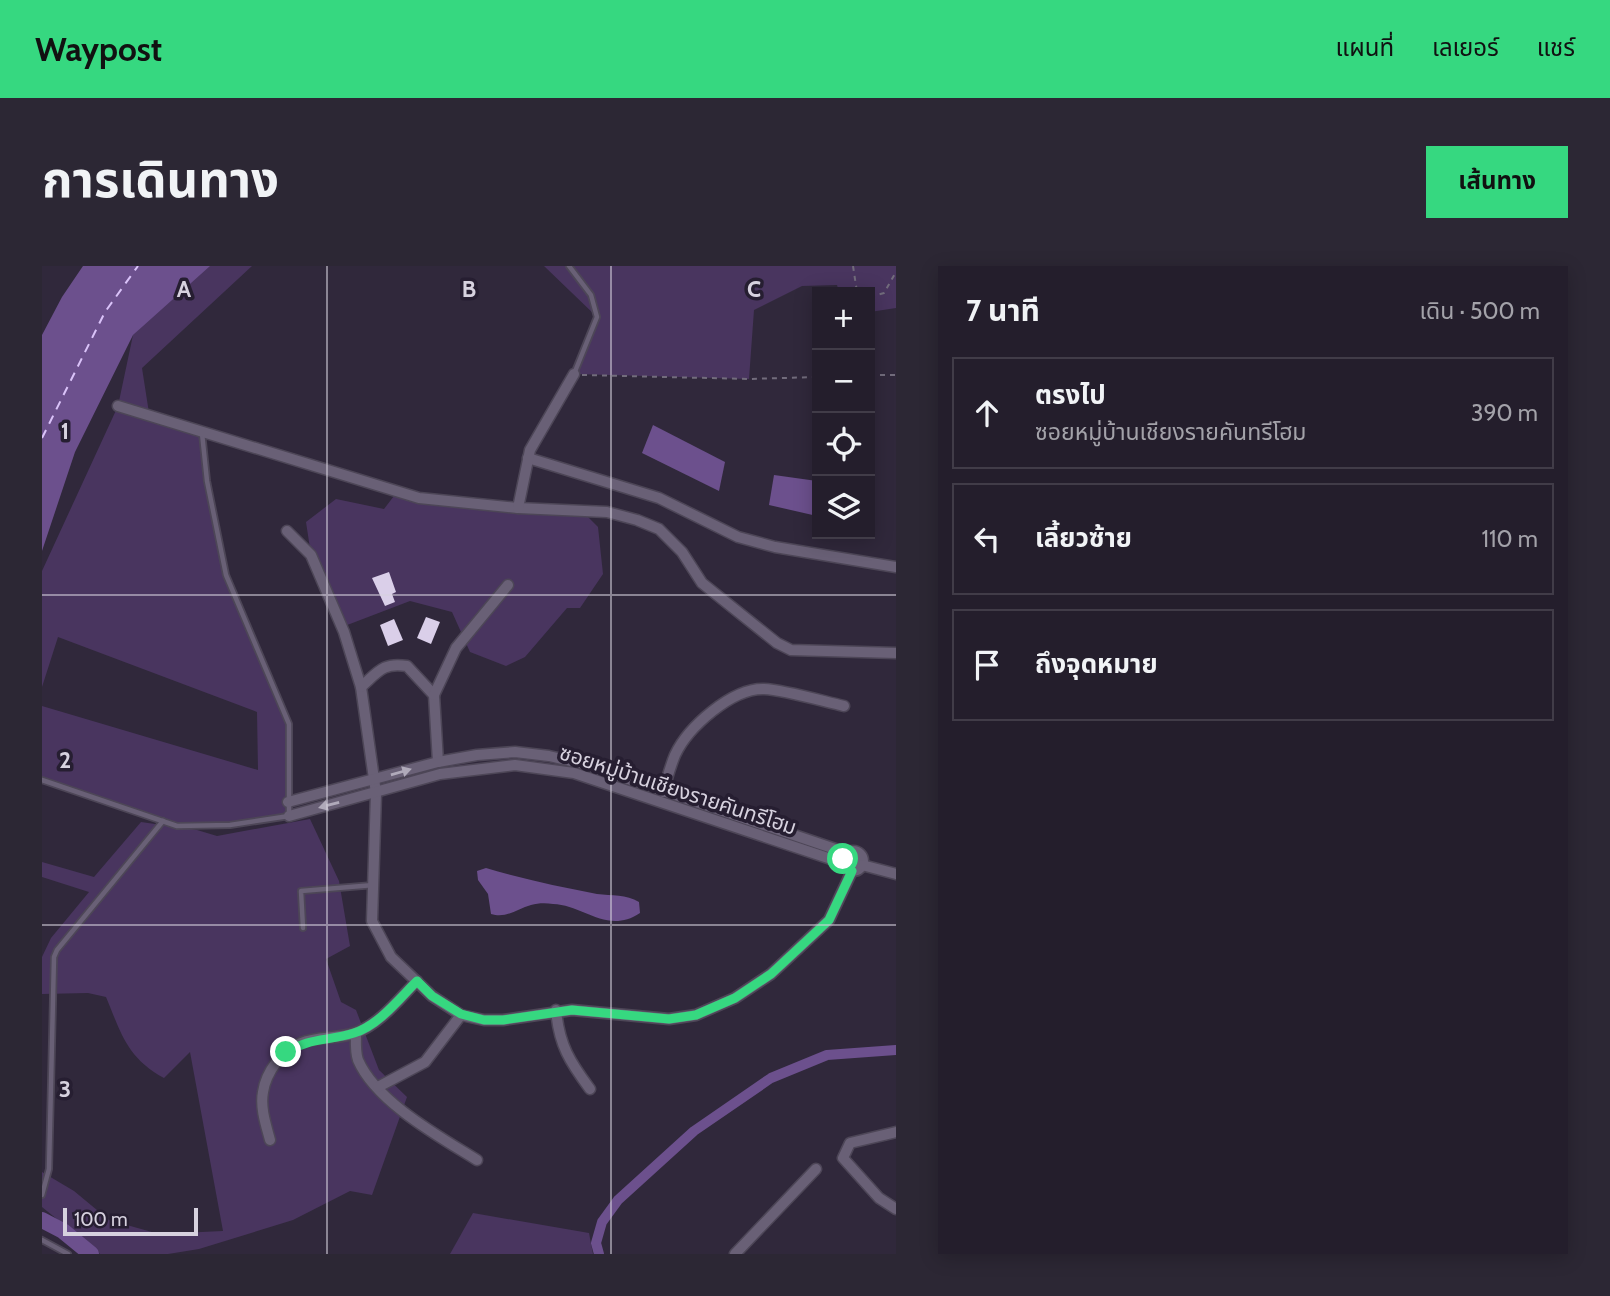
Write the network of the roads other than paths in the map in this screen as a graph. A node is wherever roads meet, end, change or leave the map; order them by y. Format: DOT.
graph roads {
  1 [pos="569,266"];
  2 [pos="574,374"];
  3 [pos="118,406"];
  4 [pos="202,432"];
  5 [pos="528,458"];
  6 [pos="518,508"];
  7 [pos="287,531"];
  8 [pos="896,567"];
  9 [pos="508,584"];
  10 [pos="896,653"];
  11 [pos="361,687"];
  12 [pos="434,695"];
  13 [pos="844,706"];
  14 [pos="515,752"];
  15 [pos="438,762"];
  16 [pos="584,764"];
  17 [pos="514,765"];
  18 [pos="440,774"];
  19 [pos="581,776"];
  20 [pos="42,780"];
  21 [pos="373,780"];
  22 [pos="663,792"];
  23 [pos="376,793"];
  24 [pos="288,802"];
  25 [pos="289,816"];
  26 [pos="163,821"];
  27 [pos="751,827"];
  28 [pos="845,858"];
  29 [pos="857,868"];
  30 [pos="896,873"];
  31 [pos="374,885"];
  32 [pos="303,928"];
  33 [pos="417,981"];
  34 [pos="556,1010"];
  35 [pos="461,1014"];
  36 [pos="356,1033"];
  37 [pos="378,1087"];
  38 [pos="590,1089"];
  39 [pos="896,1132"];
  40 [pos="270,1140"];
  41 [pos="477,1160"];
  42 [pos="816,1169"];
  43 [pos="42,1195"];
  44 [pos="896,1209"];
  45 [pos="42,1240"];
  46 [pos="68,1254"];
  47 [pos="735,1254"];
  1 -- 2 [label="lane"];
  2 -- 5 [label="street"];
  3 -- 4 [label="street"];
  4 -- 6 [label="street"];
  4 -- 24 [label="lane"];
  5 -- 6 [label="street"];
  5 -- 8 [label="street"];
  6 -- 10 [label="street"];
  7 -- 11 [label="street"];
  9 -- 12 [label="street"];
  11 -- 12 [label="street"];
  11 -- 21 [label="street"];
  12 -- 15 [label="street"];
  13 -- 22 [label="street"];
  14 -- 15 [label="street"];
  14 -- 16 [label="street"];
  14 -- 17 [label="lane"];
  15 -- 18 [label="lane"];
  21 -- 15 [label="street, one-way"];
  16 -- 19 [label="lane"];
  16 -- 22 [label="street"];
  17 -- 18 [label="street, ซอยหมู่บ้านเชียงรายคันทรีโฮม"];
  17 -- 19 [label="street, ซอยหมู่บ้านเชียงรายคันทรีโฮม"];
  18 -- 23 [label="street, ซอยหมู่บ้านเชียงรายคันทรีโฮม"];
  19 -- 27 [label="street, ซอยหมู่บ้านเชียงรายคันทรีโฮม"];
  20 -- 26 [label="lane"];
  21 -- 23 [label="street"];
  21 -- 24 [label="street"];
  22 -- 27 [label="street"];
  23 -- 25 [label="street, ซอยหมู่บ้านเชียงรายคันทรีโฮม, one-way"];
  23 -- 31 [label="street"];
  24 -- 25 [label="lane"];
  25 -- 26 [label="lane"];
  26 -- 43 [label="lane"];
  27 -- 28 [label="street, ซอยหมู่บ้านเชียงรายคันทรีโฮม"];
  28 -- 29 [label="street"];
  28 -- 29 [label="street"];
  29 -- 30 [label="street"];
  29 -- 34 [label="street"];
  31 -- 32 [label="lane"];
  31 -- 33 [label="street"];
  33 -- 35 [label="street"];
  33 -- 36 [label="street"];
  34 -- 35 [label="street"];
  34 -- 38 [label="street"];
  35 -- 37 [label="street"];
  36 -- 37 [label="street"];
  36 -- 40 [label="street"];
  37 -- 41 [label="street"];
  39 -- 44 [label="street"];
  42 -- 47 [label="street"];
  45 -- 46 [label="lane"];
}
